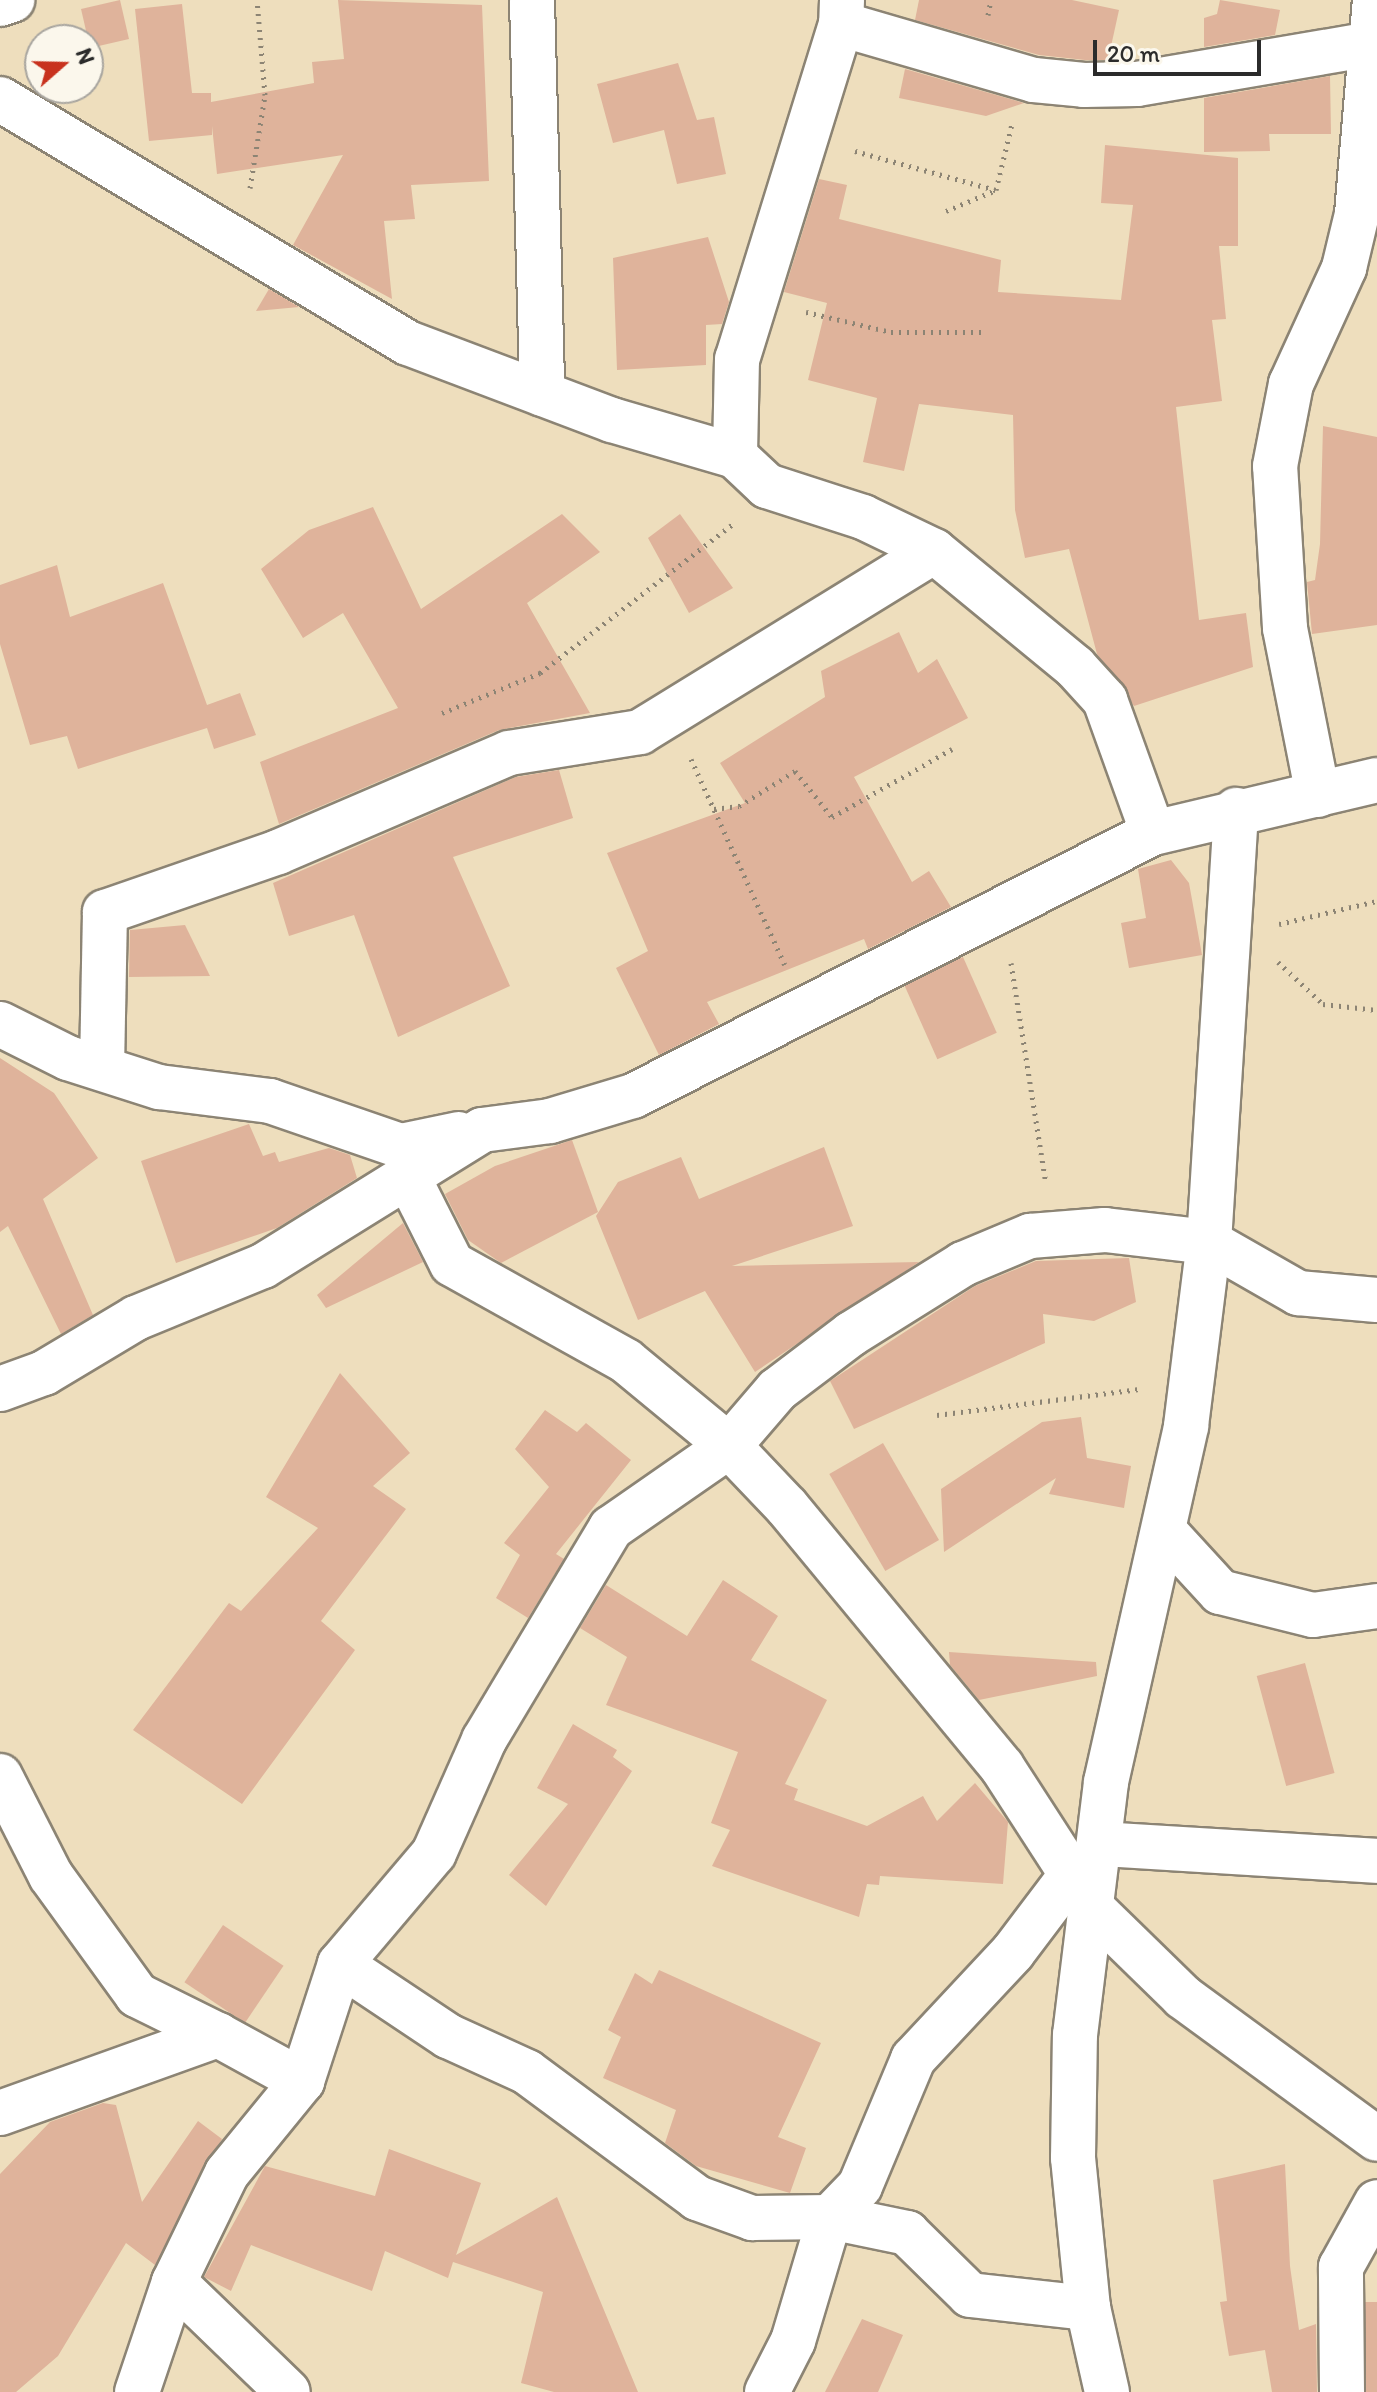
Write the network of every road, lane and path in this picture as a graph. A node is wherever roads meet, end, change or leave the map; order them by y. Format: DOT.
graph roads {
  1 [pos="12,0"];
  2 [pos="257,0"];
  3 [pos="532,0"];
  4 [pos="1375,0"];
  5 [pos="0,4"];
  6 [pos="842,12"];
  7 [pos="1370,44"];
  8 [pos="0,99"];
  9 [pos="804,137"];
  10 [pos="996,190"];
  11 [pos="242,240"];
  12 [pos="754,300"];
  13 [pos="981,332"];
  14 [pos="542,394"];
  15 [pos="735,456"];
  16 [pos="767,486"];
  17 [pos="934,551"];
  18 [pos="442,713"];
  19 [pos="671,714"];
  20 [pos="952,749"];
  21 [pos="1377,780"];
  22 [pos="1318,795"];
  23 [pos="714,809"];
  24 [pos="1236,810"];
  25 [pos="1153,833"];
  26 [pos="1377,901"];
  27 [pos="1002,911"];
  28 [pos="1238,923"];
  29 [pos="1377,1010"];
  30 [pos="807,1011"];
  31 [pos="0,1024"];
  32 [pos="102,1068"];
  33 [pos="482,1130"];
  34 [pos="408,1177"];
  35 [pos="1055,1233"];
  36 [pos="1209,1242"];
  37 [pos="1377,1300"];
  38 [pos="0,1389"];
  39 [pos="1190,1390"];
  40 [pos="937,1415"];
  41 [pos="729,1446"];
  42 [pos="1164,1531"];
  43 [pos="1377,1606"];
  44 [pos="0,1776"];
  45 [pos="1101,1844"];
  46 [pos="1377,1861"];
  47 [pos="1082,1895"];
  48 [pos="340,1964"];
  49 [pos="218,2035"];
  50 [pos="302,2081"];
  51 [pos="0,2113"];
  52 [pos="1377,2139"];
  53 [pos="1377,2202"];
  54 [pos="830,2217"];
  55 [pos="174,2282"];
  56 [pos="1088,2308"];
  57 [pos="142,2377"];
  58 [pos="100,2392"];
  59 [pos="288,2392"];
  60 [pos="767,2392"];
  61 [pos="1107,2392"];
  62 [pos="1342,2392"];
  1 -- 5 [label="street"];
  2 -- 11 [label="path"];
  3 -- 14 [label="street"];
  4 -- 7 [label="street"];
  6 -- 7 [label="street"];
  6 -- 9 [label="street"];
  7 -- 22 [label="street"];
  8 -- 11 [label="street"];
  9 -- 10 [label="path"];
  9 -- 12 [label="street"];
  11 -- 14 [label="street"];
  12 -- 13 [label="path"];
  12 -- 15 [label="street"];
  14 -- 15 [label="street"];
  15 -- 16 [label="street"];
  16 -- 17 [label="street"];
  16 -- 18 [label="path"];
  17 -- 19 [label="street"];
  17 -- 25 [label="street"];
  19 -- 23 [label="path"];
  19 -- 32 [label="street"];
  20 -- 23 [label="path"];
  21 -- 22 [label="street"];
  22 -- 24 [label="street"];
  23 -- 30 [label="path"];
  24 -- 25 [label="street"];
  24 -- 28 [label="street"];
  25 -- 27 [label="street"];
  26 -- 28 [label="path"];
  27 -- 30 [label="street"];
  27 -- 35 [label="path"];
  28 -- 29 [label="path"];
  28 -- 36 [label="street"];
  30 -- 33 [label="street"];
  31 -- 32 [label="street"];
  32 -- 33 [label="street"];
  33 -- 34 [label="street"];
  34 -- 38 [label="street"];
  34 -- 41 [label="street"];
  35 -- 36 [label="street"];
  35 -- 41 [label="street"];
  36 -- 37 [label="street"];
  36 -- 39 [label="street"];
  39 -- 40 [label="path"];
  39 -- 42 [label="street"];
  41 -- 47 [label="street"];
  41 -- 48 [label="street"];
  42 -- 43 [label="street"];
  42 -- 45 [label="street"];
  44 -- 49 [label="street"];
  45 -- 46 [label="street"];
  45 -- 47 [label="street"];
  47 -- 52 [label="street"];
  47 -- 54 [label="street"];
  47 -- 56 [label="street"];
  48 -- 50 [label="street"];
  48 -- 54 [label="street"];
  49 -- 50 [label="street"];
  49 -- 51 [label="street"];
  50 -- 55 [label="street"];
  53 -- 62 [label="street"];
  54 -- 56 [label="street"];
  54 -- 60 [label="street"];
  55 -- 57 [label="street"];
  55 -- 59 [label="street"];
  56 -- 61 [label="street"];
  57 -- 58 [label="street"];
}
